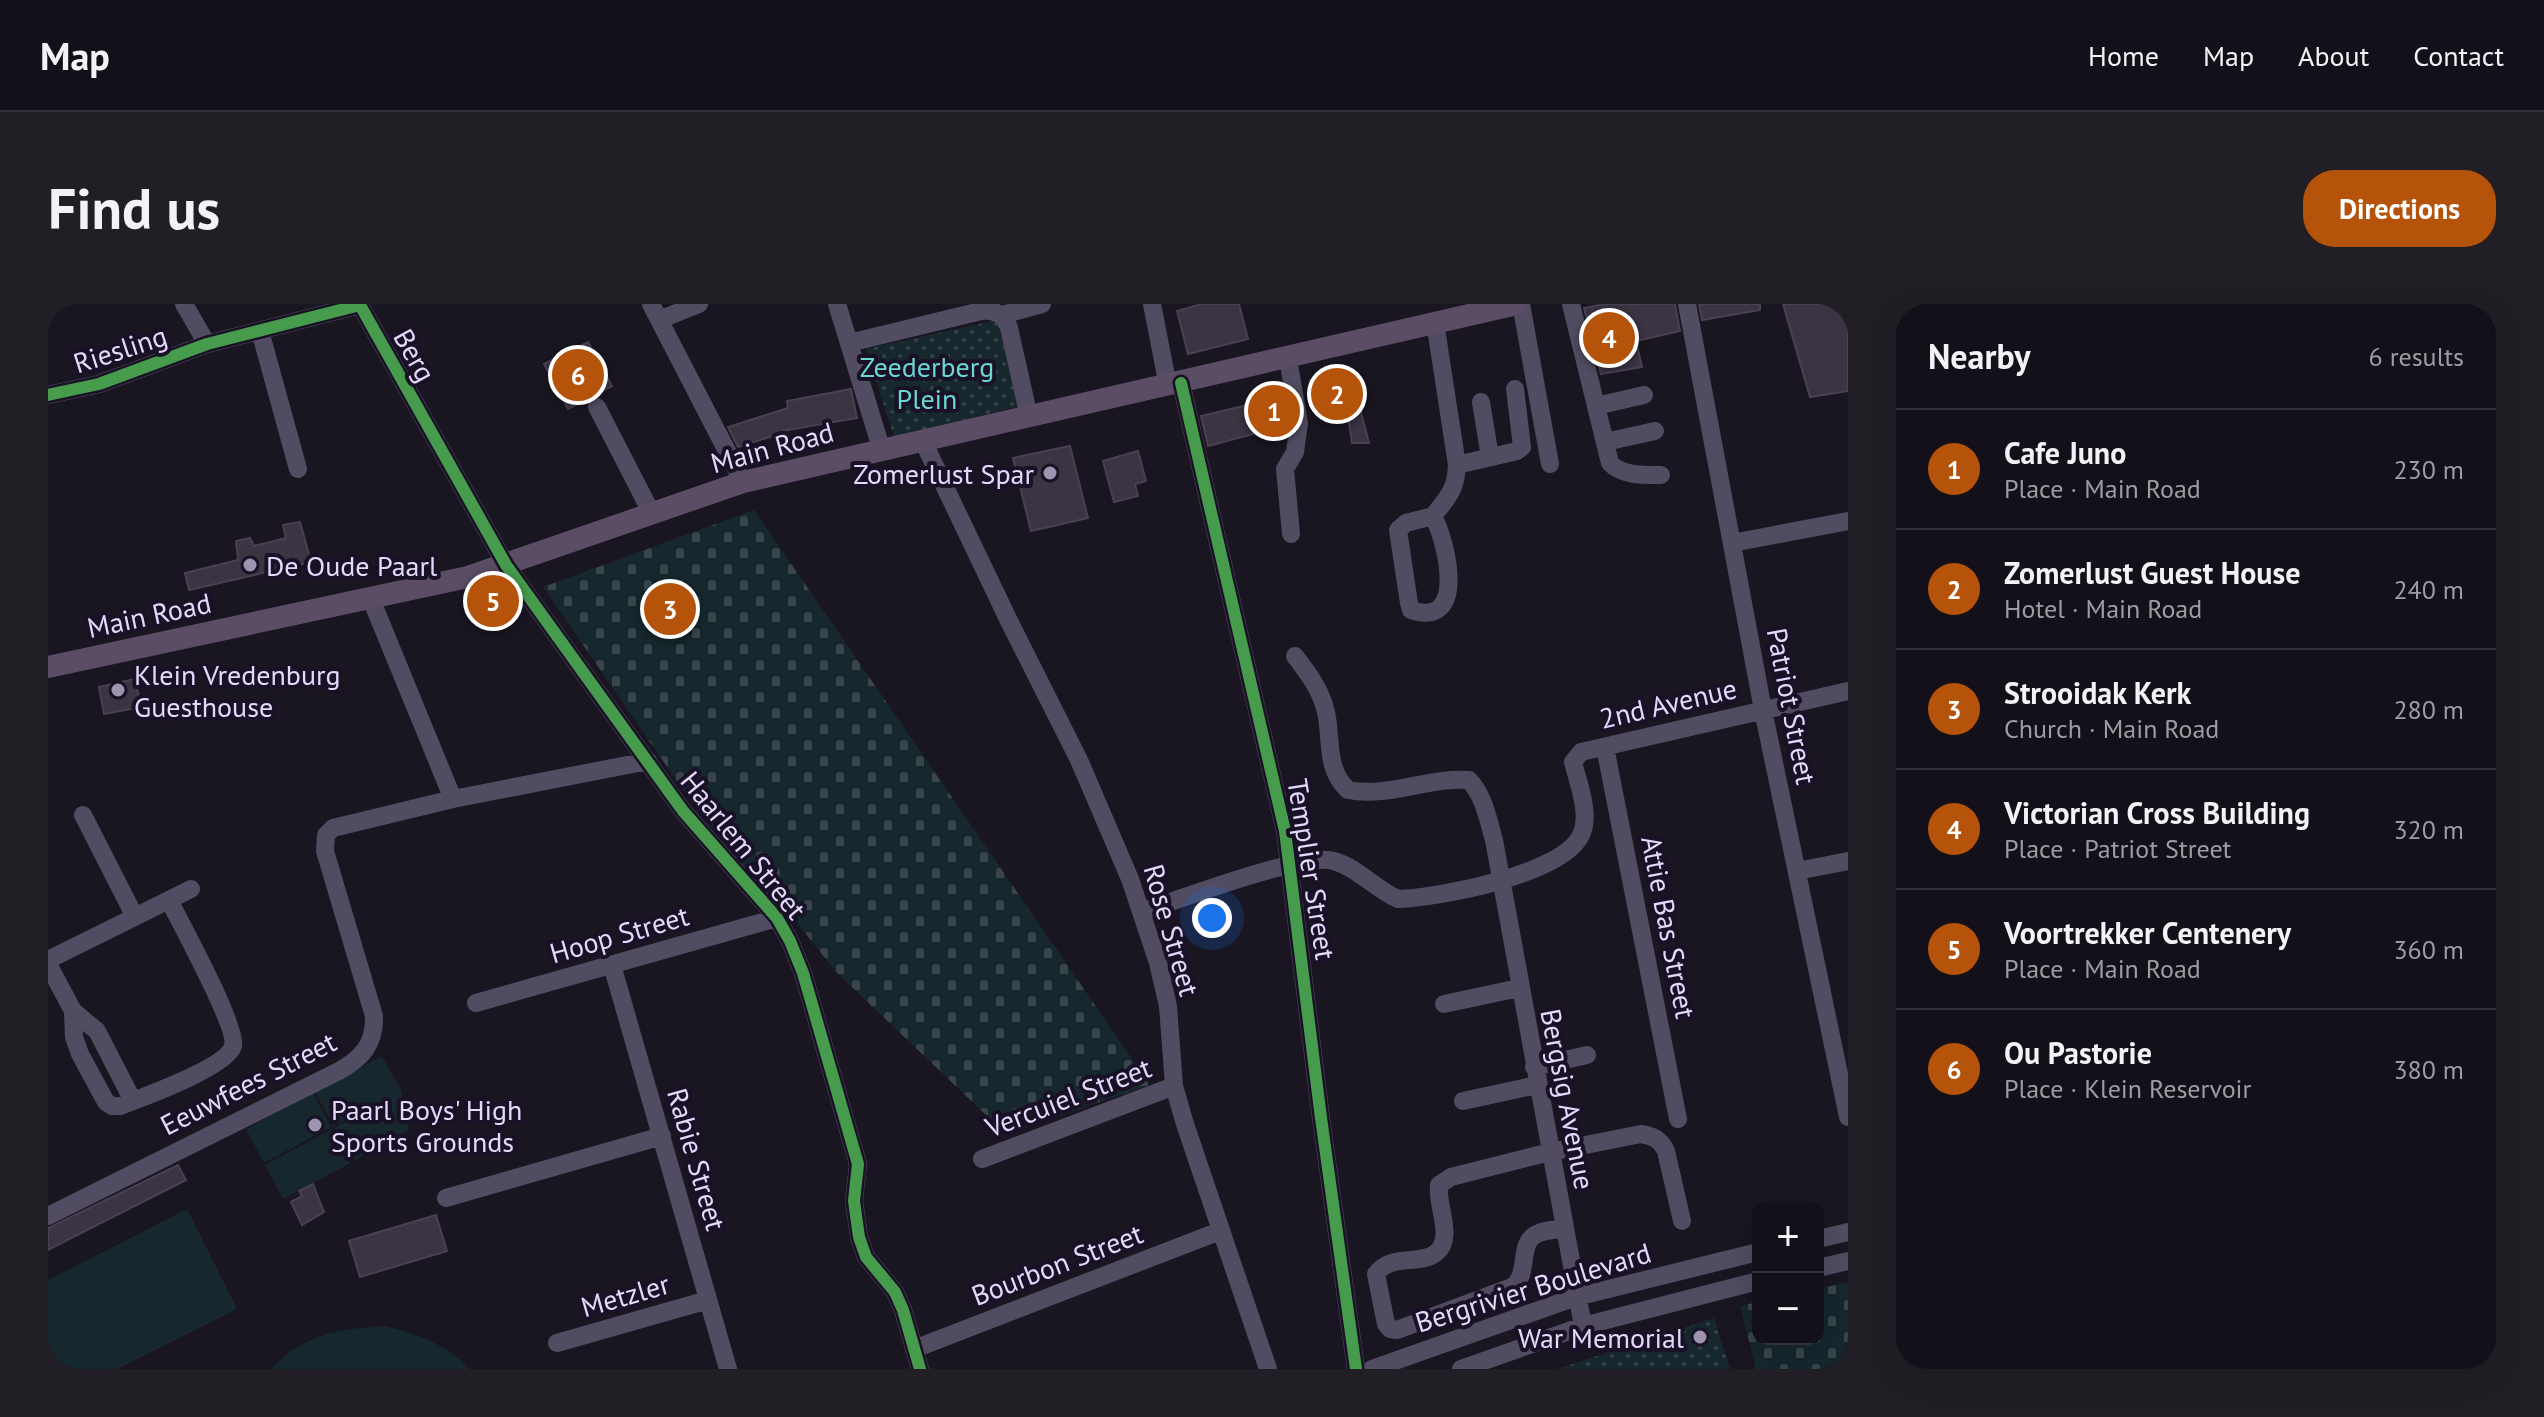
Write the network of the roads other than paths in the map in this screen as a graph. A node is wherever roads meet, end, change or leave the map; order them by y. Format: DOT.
graph roads {
  1 [pos="184,304"];
  2 [pos="699,304"];
  3 [pos="837,304"];
  4 [pos="1152,304"];
  5 [pos="1519,304"];
  6 [pos="1571,304"];
  7 [pos="1687,304"];
  8 [pos="360,305"];
  9 [pos="1038,305"];
  10 [pos="655,312"];
  11 [pos="1002,315"];
  12 [pos="1445,315"];
  13 [pos="260,331"];
  14 [pos="849,343"];
  15 [pos="207,344"];
  16 [pos="1288,359"];
  17 [pos="1175,385"];
  18 [pos="1515,389"];
  19 [pos="48,395"];
  20 [pos="1644,395"];
  21 [pos="1481,402"];
  22 [pos="1596,406"];
  23 [pos="597,407"];
  24 [pos="1029,417"];
  25 [pos="1655,431"];
  26 [pos="923,441"];
  27 [pos="1605,442"];
  28 [pos="882,451"];
  29 [pos="1490,457"];
  30 [pos="1550,464"];
  31 [pos="1457,465"];
  32 [pos="298,469"];
  33 [pos="1661,475"];
  34 [pos="743,482"];
  35 [pos="652,514"];
  36 [pos="1433,516"];
  37 [pos="1848,521"];
  38 [pos="1291,534"];
  39 [pos="1732,543"];
  40 [pos="506,565"];
  41 [pos="371,599"];
  42 [pos="1295,656"];
  43 [pos="48,667"];
  44 [pos="1848,691"];
  45 [pos="1763,710"];
  46 [pos="1605,747"];
  47 [pos="648,761"];
  48 [pos="453,799"];
  49 [pos="83,815"];
  50 [pos="1848,861"];
  51 [pos="1290,864"];
  52 [pos="1797,871"];
  53 [pos="1500,882"];
  54 [pos="191,889"];
  55 [pos="169,900"];
  56 [pos="1141,912"];
  57 [pos="135,917"];
  58 [pos="777,918"];
  59 [pos="48,962"];
  60 [pos="612,965"];
  61 [pos="1519,988"];
  62 [pos="476,1003"];
  63 [pos="1444,1004"];
  64 [pos="73,1011"];
  65 [pos="1840,1043"];
  66 [pos="1587,1055"];
  67 [pos="1536,1076"];
  68 [pos="1174,1086"];
  69 [pos="133,1101"];
  70 [pos="1463,1101"];
  71 [pos="1848,1117"];
  72 [pos="1678,1119"];
  73 [pos="662,1136"];
  74 [pos="1550,1152"];
  75 [pos="982,1159"];
  76 [pos="446,1198"];
  77 [pos="48,1216"];
  78 [pos="1682,1221"];
  79 [pos="1564,1228"];
  80 [pos="1220,1231"];
  81 [pos="1848,1232"];
  82 [pos="1824,1238"];
  83 [pos="1752,1253"];
  84 [pos="1848,1261"];
  85 [pos="1824,1267"];
  86 [pos="1752,1283"];
  87 [pos="1576,1297"];
  88 [pos="708,1300"];
  89 [pos="1583,1326"];
  90 [pos="557,1343"];
  91 [pos="914,1349"];
  92 [pos="728,1369"];
  93 [pos="920,1369"];
  94 [pos="1268,1369"];
  95 [pos="1356,1369"];
  96 [pos="1372,1369"];
  97 [pos="1461,1369"];
  1 -- 15 [label="street"];
  2 -- 10 [label="street"];
  3 -- 14 [label="street"];
  4 -- 17 [label="street, Templier Street"];
  5 -- 12 [label="main road, Main Road"];
  5 -- 30 [label="street"];
  6 -- 22 [label="street"];
  7 -- 39 [label="street, Patriot Street"];
  8 -- 13 [label="street, Berg"];
  8 -- 40 [label="street, Berg"];
  9 -- 11 [label="street"];
  10 -- 34 [label="street"];
  11 -- 14 [label="street"];
  11 -- 24 [label="street"];
  12 -- 16 [label="main road, Main Road"];
  12 -- 31 [label="street"];
  13 -- 15 [label="street, Berg"];
  13 -- 32 [label="street"];
  14 -- 28 [label="street"];
  15 -- 19 [label="street, Riesling"];
  16 -- 17 [label="main road, Main Road"];
  16 -- 38 [label="street"];
  17 -- 24 [label="main road, Main Road"];
  17 -- 51 [label="street, Templier Street"];
  18 -- 29 [label="street"];
  20 -- 22 [label="street"];
  21 -- 29 [label="street"];
  22 -- 27 [label="street"];
  23 -- 35 [label="street"];
  24 -- 26 [label="main road, Main Road"];
  25 -- 27 [label="street"];
  26 -- 28 [label="main road, Main Road"];
  26 -- 56 [label="street, Rose Street"];
  27 -- 33 [label="street"];
  28 -- 34 [label="main road, Main Road"];
  29 -- 31 [label="street"];
  31 -- 36 [label="street"];
  34 -- 35 [label="main road, Main Road"];
  35 -- 40 [label="main road, Main Road"];
  36 -- 36 [label="street"];
  37 -- 39 [label="street"];
  39 -- 45 [label="street, Patriot Street"];
  40 -- 41 [label="main road, Main Road"];
  40 -- 47 [label="street, Haarlem Street"];
  41 -- 43 [label="main road, Main Road"];
  41 -- 48 [label="street"];
  42 -- 53 [label="street, Bergsig Avenue"];
  44 -- 45 [label="street, 2nd Avenue"];
  45 -- 46 [label="street, 2nd Avenue"];
  45 -- 52 [label="street, Patriot Street"];
  46 -- 53 [label="street, 2nd Avenue"];
  46 -- 72 [label="street, Attie Bas Street"];
  47 -- 48 [label="street"];
  47 -- 58 [label="street, Haarlem Street"];
  48 -- 77 [label="street, Eeuwfees Street"];
  49 -- 57 [label="street"];
  50 -- 52 [label="street"];
  51 -- 53 [label="street, 2nd Avenue"];
  51 -- 56 [label="street, 2nd Avenue"];
  51 -- 95 [label="street, Templier Street"];
  52 -- 65 [label="street, Patriot Street"];
  53 -- 61 [label="street, Bergsig Avenue"];
  54 -- 55 [label="street"];
  55 -- 57 [label="street"];
  55 -- 69 [label="street"];
  56 -- 68 [label="street, Rose Street"];
  57 -- 59 [label="street"];
  58 -- 60 [label="street, Hoop Street"];
  58 -- 91 [label="street, Haarlem Street"];
  59 -- 64 [label="street"];
  60 -- 62 [label="street, Hoop Street"];
  60 -- 73 [label="street, Rabie Street"];
  61 -- 63 [label="street"];
  61 -- 67 [label="street, Bergsig Avenue"];
  64 -- 69 [label="street"];
  64 -- 69 [label="street"];
  65 -- 71 [label="street, Patriot Street"];
  66 -- 67 [label="street"];
  67 -- 70 [label="street"];
  67 -- 74 [label="street, Bergsig Avenue"];
  68 -- 75 [label="street, Vercuiel Street"];
  68 -- 80 [label="street, Rose Street"];
  73 -- 76 [label="street"];
  73 -- 88 [label="street, Rabie Street"];
  74 -- 78 [label="street"];
  74 -- 79 [label="street, Bergsig Avenue"];
  74 -- 79 [label="street"];
  79 -- 87 [label="street, Bergsig Avenue"];
  80 -- 91 [label="street, Bourbon Street"];
  80 -- 94 [label="street, Rose Street"];
  81 -- 82 [label="street"];
  83 -- 87 [label="street, Bergrivier Boulevard"];
  84 -- 85 [label="street"];
  86 -- 89 [label="street, Bergrivier Boulevard"];
  87 -- 89 [label="street, Bergsig Avenue"];
  87 -- 96 [label="street, Bergrivier Boulevard"];
  88 -- 90 [label="street, Metzler"];
  88 -- 92 [label="street, Rabie Street"];
  89 -- 97 [label="street, Bergrivier Boulevard"];
  91 -- 93 [label="street, Haarlem Street"];
}
